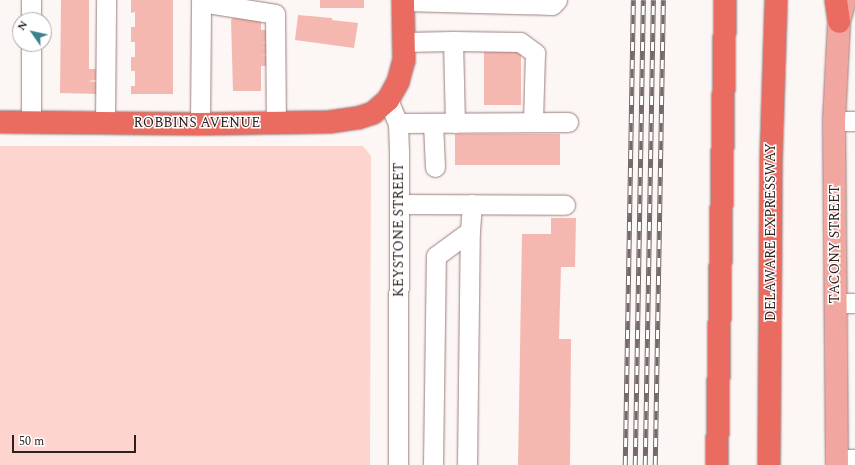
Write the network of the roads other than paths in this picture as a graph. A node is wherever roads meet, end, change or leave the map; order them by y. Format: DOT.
graph roads {
  1 [pos="31,0"];
  2 [pos="106,0"];
  3 [pos="403,0"];
  4 [pos="557,0"];
  5 [pos="725,0"];
  6 [pos="776,0"];
  7 [pos="836,0"];
  8 [pos="844,0"];
  9 [pos="201,1"];
  10 [pos="31,12"];
  11 [pos="839,22"];
  12 [pos="453,41"];
  13 [pos="404,42"];
  14 [pos="31,52"];
  15 [pos="388,100"];
  16 [pos="845,121"];
  17 [pos="0,122"];
  18 [pos="31,122"];
  19 [pos="533,122"];
  20 [pos="568,122"];
  21 [pos="105,123"];
  22 [pos="276,123"];
  23 [pos="398,123"];
  24 [pos="433,123"];
  25 [pos="455,123"];
  26 [pos="200,124"];
  27 [pos="435,167"];
  28 [pos="399,204"];
  29 [pos="472,204"];
  30 [pos="565,205"];
  31 [pos="470,231"];
  32 [pos="845,303"];
  33 [pos="843,461"];
  34 [pos="398,465"];
  35 [pos="433,465"];
  36 [pos="467,465"];
  37 [pos="717,465"];
  38 [pos="769,465"];
  1 -- 10 [label="street"];
  2 -- 21 [label="street"];
  3 -- 4 [label="street"];
  3 -- 13 [label="highway"];
  5 -- 37 [label="highway"];
  6 -- 38 [label="highway, DELAWARE EXPRESSWAY"];
  7 -- 11 [label="highway"];
  8 -- 11 [label="main road, TACONY STREET"];
  9 -- 22 [label="street"];
  9 -- 26 [label="street"];
  11 -- 16 [label="main road, TACONY STREET"];
  12 -- 13 [label="street"];
  12 -- 19 [label="street"];
  12 -- 25 [label="street"];
  13 -- 15 [label="highway"];
  14 -- 18 [label="street"];
  15 -- 22 [label="highway, ROBBINS AVENUE"];
  15 -- 23 [label="street, KEYSTONE STREET"];
  16 -- 32 [label="main road, TACONY STREET"];
  17 -- 18 [label="highway, ROBBINS AVENUE"];
  18 -- 21 [label="highway, ROBBINS AVENUE"];
  19 -- 20 [label="street"];
  19 -- 25 [label="street"];
  21 -- 26 [label="highway, ROBBINS AVENUE"];
  22 -- 26 [label="highway, ROBBINS AVENUE"];
  23 -- 24 [label="street"];
  23 -- 28 [label="street, KEYSTONE STREET"];
  24 -- 25 [label="street"];
  24 -- 27 [label="street"];
  28 -- 29 [label="street"];
  28 -- 34 [label="street, KEYSTONE STREET"];
  29 -- 30 [label="street"];
  29 -- 31 [label="street"];
  31 -- 35 [label="street"];
  31 -- 36 [label="street"];
  32 -- 33 [label="main road, TACONY STREET"];
}
